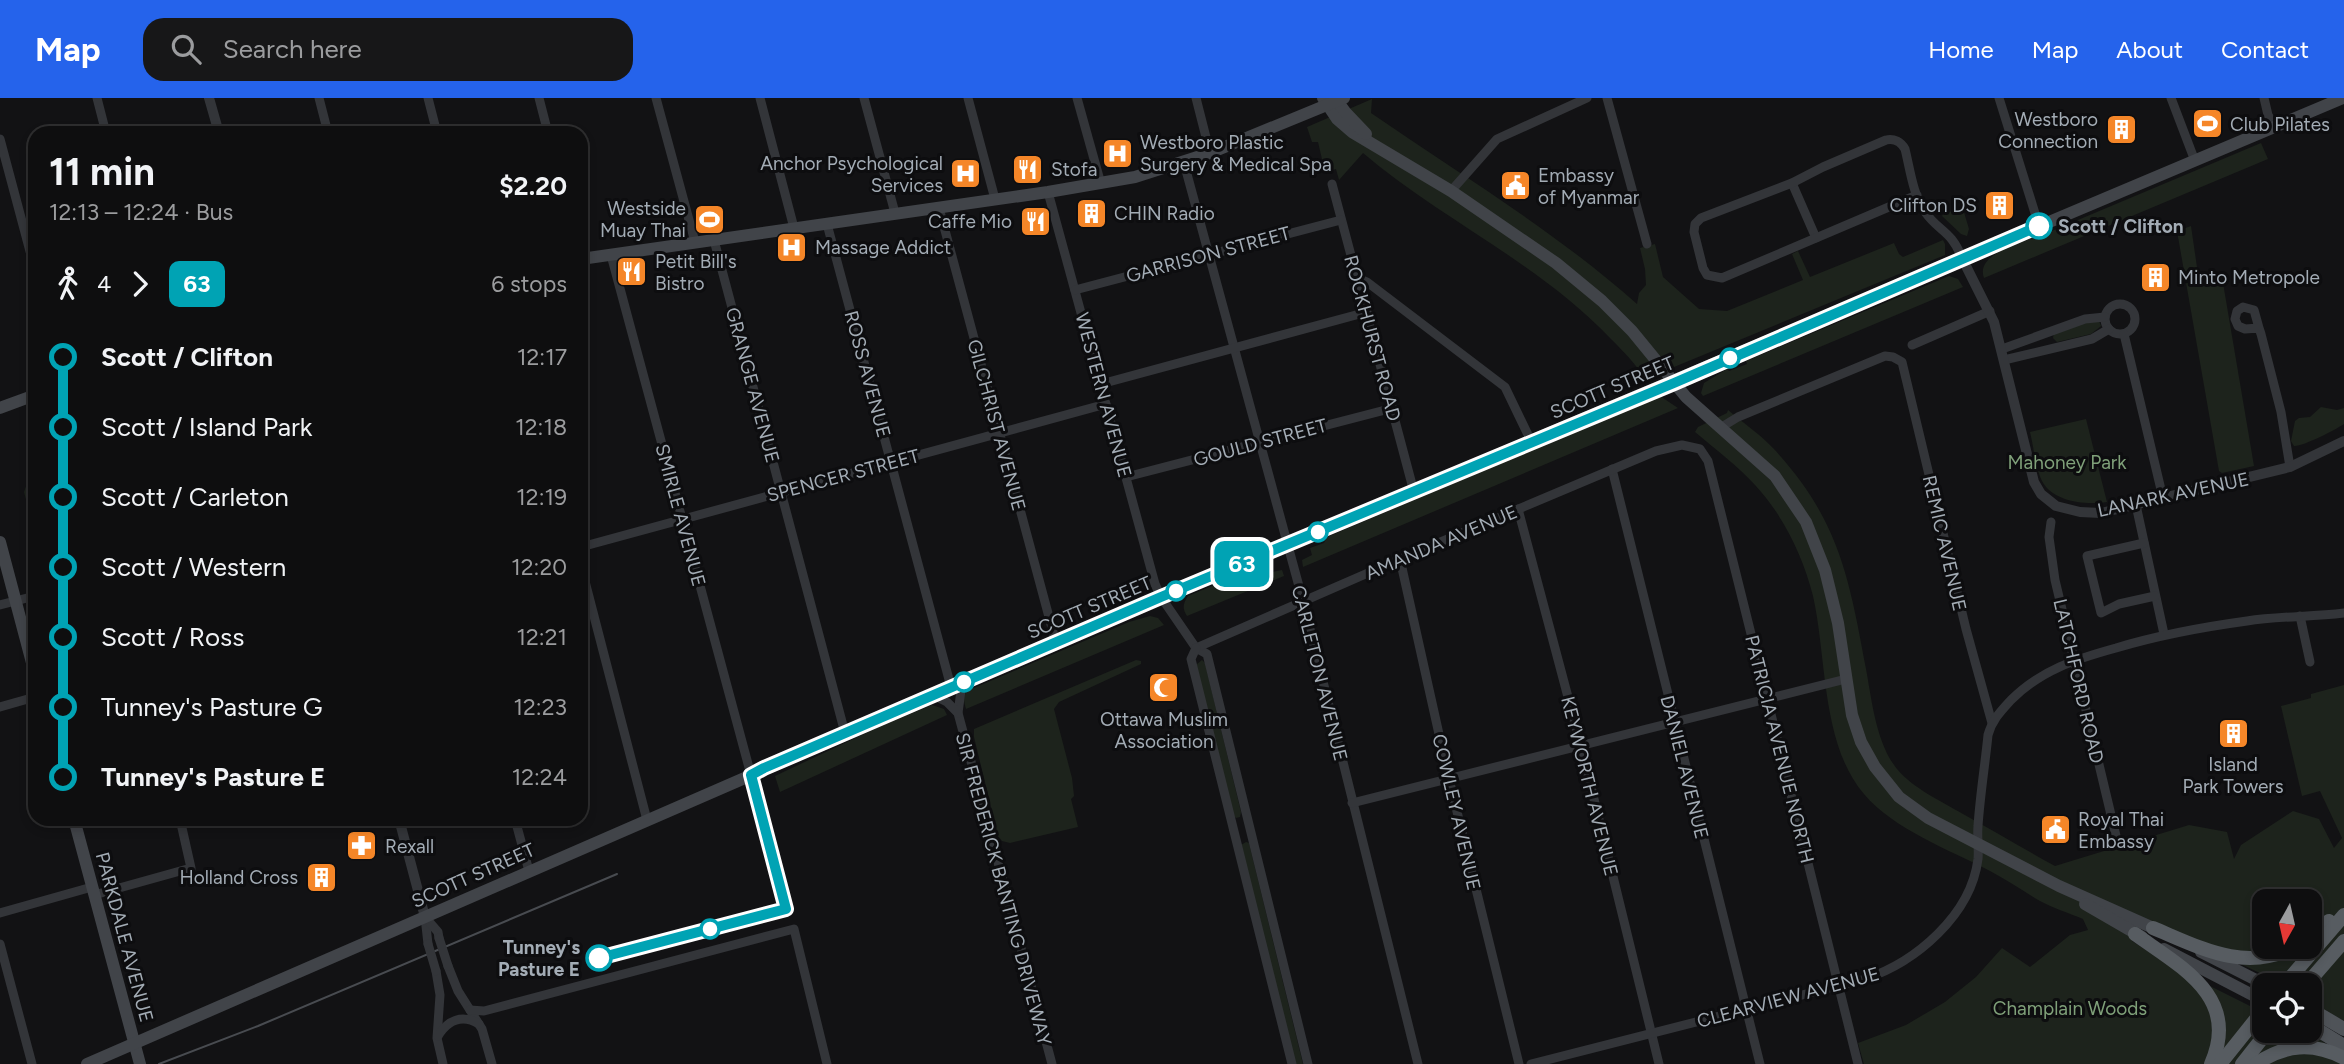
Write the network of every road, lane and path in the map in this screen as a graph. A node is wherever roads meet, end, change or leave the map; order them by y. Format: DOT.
graph roads {
  1 [pos="97,98"];
  2 [pos="209,98"];
  3 [pos="319,98"];
  4 [pos="428,98"];
  5 [pos="539,98"];
  6 [pos="656,98"];
  7 [pos="760,98"];
  8 [pos="864,98"];
  9 [pos="968,98"];
  10 [pos="1077,98"];
  11 [pos="1196,98"];
  12 [pos="1587,98"];
  13 [pos="1607,98"];
  14 [pos="1999,98"];
  15 [pos="2171,98"];
  16 [pos="2264,98"];
  17 [pos="2343,98"];
  18 [pos="1333,100"];
  19 [pos="104,126"];
  20 [pos="217,126"];
  21 [pos="326,126"];
  22 [pos="435,126"];
  23 [pos="546,126"];
  24 [pos="2275,127"];
  25 [pos="0,139"];
  26 [pos="1210,153"];
  27 [pos="2195,161"];
  28 [pos="1184,163"];
  29 [pos="1793,183"];
  30 [pos="1101,184"];
  31 [pos="1332,184"];
  32 [pos="1451,191"];
  33 [pos="1048,192"];
  34 [pos="1917,195"];
  35 [pos="995,199"];
  36 [pos="939,208"];
  37 [pos="895,214"];
  38 [pos="1341,220"];
  39 [pos="827,224"];
  40 [pos="2039,226"];
  41 [pos="794,228"];
  42 [pos="1816,238"];
  43 [pos="714,240"];
  44 [pos="695,242"];
  45 [pos="28,244"];
  46 [pos="1647,244"];
  47 [pos="1209,254"];
  48 [pos="611,255"];
  49 [pos="588,257"];
  50 [pos="1962,258"];
  51 [pos="1358,278"];
  52 [pos="1075,290"];
  53 [pos="1988,307"];
  54 [pos="1367,312"];
  55 [pos="2105,317"];
  56 [pos="2259,328"];
  57 [pos="2109,329"];
  58 [pos="2124,334"];
  59 [pos="1912,345"];
  60 [pos="1234,348"];
  61 [pos="2003,354"];
  62 [pos="1674,383"];
  63 [pos="1101,384"];
  64 [pos="28,398"];
  65 [pos="1106,404"];
  66 [pos="0,408"];
  67 [pos="1393,408"];
  68 [pos="1715,424"];
  69 [pos="999,433"];
  70 [pos="1531,441"];
  71 [pos="2344,441"];
  72 [pos="1260,442"];
  73 [pos="1689,445"];
  74 [pos="892,462"];
  75 [pos="2290,467"];
  76 [pos="1612,470"];
  77 [pos="1126,477"];
  78 [pos="781,491"];
  79 [pos="1414,492"];
  80 [pos="2163,498"];
  81 [pos="2136,505"];
  82 [pos="1518,509"];
  83 [pos="682,519"];
  84 [pos="2051,522"];
  85 [pos="0,542"];
  86 [pos="2144,543"];
  87 [pos="588,545"];
  88 [pos="1287,545"];
  89 [pos="1400,559"];
  90 [pos="588,593"];
  91 [pos="2155,596"];
  92 [pos="28,597"];
  93 [pos="1161,597"];
  94 [pos="16,600"];
  95 [pos="1303,601"];
  96 [pos="0,605"];
  97 [pos="2344,613"];
  98 [pos="2300,617"];
  99 [pos="2164,634"];
  100 [pos="1056,643"];
  101 [pos="28,647"];
  102 [pos="1196,648"];
  103 [pos="2073,660"];
  104 [pos="2310,662"];
  105 [pos="1846,679"];
  106 [pos="956,685"];
  107 [pos="933,695"];
  108 [pos="28,699"];
  109 [pos="1768,699"];
  110 [pos="0,707"];
  111 [pos="958,713"];
  112 [pos="1674,723"];
  113 [pos="1992,723"];
  114 [pos="845,733"];
  115 [pos="1581,746"];
  116 [pos="751,775"];
  117 [pos="1449,779"];
  118 [pos="1352,803"];
  119 [pos="647,820"];
  120 [pos="76,826"];
  121 [pos="182,826"];
  122 [pos="401,826"];
  123 [pos="517,826"];
  124 [pos="1249,827"];
  125 [pos="1234,831"];
  126 [pos="2116,840"];
  127 [pos="1978,844"];
  128 [pos="529,871"];
  129 [pos="2059,887"];
  130 [pos="93,891"];
  131 [pos="2344,909"];
  132 [pos="0,913"];
  133 [pos="2344,915"];
  134 [pos="425,917"];
  135 [pos="2322,926"];
  136 [pos="2153,928"];
  137 [pos="2135,934"];
  138 [pos="2344,941"];
  139 [pos="0,944"];
  140 [pos="2252,958"];
  141 [pos="2294,973"];
  142 [pos="2316,973"];
  143 [pos="2252,978"];
  144 [pos="1838,986"];
  145 [pos="2252,995"];
  146 [pos="1746,1009"];
  147 [pos="470,1010"];
  148 [pos="2322,1016"];
  149 [pos="2252,1024"];
  150 [pos="480,1025"];
  151 [pos="2344,1029"];
  152 [pos="2322,1032"];
  153 [pos="1651,1034"];
  154 [pos="438,1038"];
  155 [pos="2259,1043"];
  156 [pos="134,1044"];
  157 [pos="2344,1046"];
  158 [pos="2344,1058"];
  159 [pos="32,1064"];
  160 [pos="87,1064"];
  161 [pos="140,1064"];
  162 [pos="443,1064"];
  163 [pos="492,1064"];
  164 [pos="827,1064"];
  165 [pos="1052,1064"];
  166 [pos="1292,1064"];
  167 [pos="1308,1064"];
  168 [pos="1418,1064"];
  169 [pos="1519,1064"];
  170 [pos="1531,1064"];
  171 [pos="1659,1064"];
  172 [pos="1760,1064"];
  173 [pos="1858,1064"];
  174 [pos="2211,1064"];
  175 [pos="2220,1064"];
  176 [pos="2242,1064"];
  177 [pos="2256,1064"];
  1 -- 19 [label="street"];
  2 -- 20 [label="street"];
  3 -- 21 [label="street"];
  4 -- 22 [label="street"];
  5 -- 23 [label="street"];
  6 -- 44 [label="street"];
  7 -- 41 [label="street"];
  8 -- 37 [label="street"];
  9 -- 35 [label="street"];
  10 -- 30 [label="street"];
  11 -- 26 [label="street"];
  12 -- 32 [label="street"];
  13 -- 46 [label="street"];
  14 -- 40 [label="street"];
  15 -- 27 [label="street"];
  16 -- 24 [label="street"];
  17 -- 24 [label="main road, SCOTT STREET"];
  18 -- 26 [label="main road"];
  18 -- 32 [label="main road"];
  24 -- 27 [label="main road, SCOTT STREET"];
  25 -- 45 [label="street"];
  26 -- 28 [label="main road"];
  27 -- 40 [label="main road, SCOTT STREET"];
  28 -- 30 [label="main road"];
  28 -- 47 [label="street, CARLETON AVENUE"];
  29 -- 34 [label="street"];
  29 -- 42 [label="street"];
  29 -- 42 [label="street"];
  30 -- 33 [label="main road"];
  31 -- 38 [label="street, ROCKHURST ROAD"];
  32 -- 62 [label="main road"];
  33 -- 35 [label="main road"];
  33 -- 52 [label="street, WESTERN AVENUE"];
  34 -- 42 [label="street"];
  34 -- 50 [label="street"];
  35 -- 36 [label="main road"];
  36 -- 37 [label="main road"];
  36 -- 69 [label="street, GILCHRIST AVENUE"];
  37 -- 39 [label="main road"];
  38 -- 47 [label="street, GARRISON STREET"];
  38 -- 51 [label="street, ROCKHURST ROAD"];
  39 -- 41 [label="main road"];
  39 -- 74 [label="street, ROSS AVENUE"];
  40 -- 50 [label="main road, SCOTT STREET"];
  41 -- 43 [label="main road"];
  43 -- 44 [label="main road"];
  43 -- 78 [label="street, GRANGE AVENUE"];
  44 -- 48 [label="main road"];
  47 -- 52 [label="street, GARRISON STREET"];
  47 -- 60 [label="street, CARLETON AVENUE"];
  48 -- 49 [label="main road"];
  48 -- 83 [label="street, SMIRLE AVENUE"];
  50 -- 53 [label="street, LANARK AVENUE"];
  50 -- 62 [label="main road, SCOTT STREET"];
  51 -- 54 [label="street, ROCKHURST ROAD"];
  51 -- 70 [label="street"];
  52 -- 63 [label="street, WESTERN AVENUE"];
  53 -- 59 [label="street"];
  53 -- 61 [label="street, LANARK AVENUE"];
  54 -- 60 [label="street"];
  54 -- 67 [label="street, ROCKHURST ROAD"];
  55 -- 57 [label="street"];
  55 -- 58 [label="street"];
  55 -- 61 [label="street"];
  56 -- 75 [label="street"];
  57 -- 58 [label="street"];
  57 -- 61 [label="street"];
  58 -- 80 [label="street"];
  60 -- 63 [label="street"];
  60 -- 72 [label="street, CARLETON AVENUE"];
  61 -- 81 [label="street, LANARK AVENUE"];
  62 -- 68 [label="main road"];
  62 -- 70 [label="main road, SCOTT STREET"];
  63 -- 65 [label="street, WESTERN AVENUE"];
  64 -- 66 [label="main road"];
  65 -- 69 [label="street, SPENCER STREET"];
  65 -- 77 [label="street, WESTERN AVENUE"];
  67 -- 72 [label="street, GOULD STREET"];
  67 -- 79 [label="street, ROCKHURST ROAD"];
  68 -- 105 [label="main road"];
  68 -- 113 [label="street, REMIC AVENUE"];
  69 -- 74 [label="street, SPENCER STREET"];
  69 -- 100 [label="street, GILCHRIST AVENUE"];
  70 -- 79 [label="main road, SCOTT STREET"];
  71 -- 75 [label="street, LANARK AVENUE"];
  72 -- 77 [label="street, GOULD STREET"];
  72 -- 88 [label="street, CARLETON AVENUE"];
  73 -- 76 [label="street, AMANDA AVENUE"];
  73 -- 109 [label="street, PATRICIA AVENUE NORTH"];
  74 -- 78 [label="street, SPENCER STREET"];
  74 -- 106 [label="street, ROSS AVENUE"];
  75 -- 80 [label="street, LANARK AVENUE"];
  76 -- 82 [label="street, AMANDA AVENUE"];
  76 -- 112 [label="street, DANIEL AVENUE"];
  77 -- 93 [label="street, WESTERN AVENUE"];
  78 -- 83 [label="street, SPENCER STREET"];
  78 -- 114 [label="street, GRANGE AVENUE"];
  79 -- 88 [label="main road, SCOTT STREET"];
  80 -- 81 [label="street, LANARK AVENUE"];
  81 -- 86 [label="street"];
  82 -- 89 [label="street, AMANDA AVENUE"];
  82 -- 115 [label="street, KEYWORTH AVENUE"];
  83 -- 87 [label="street, SPENCER STREET"];
  83 -- 116 [label="street, SMIRLE AVENUE"];
  84 -- 103 [label="street, LATCHFORD ROAD"];
  85 -- 94 [label="main road"];
  86 -- 91 [label="street"];
  86 -- 91 [label="street"];
  88 -- 93 [label="main road, SCOTT STREET"];
  88 -- 95 [label="street, CARLETON AVENUE"];
  89 -- 95 [label="street, AMANDA AVENUE"];
  89 -- 117 [label="street, COWLEY AVENUE"];
  90 -- 119 [label="street"];
  91 -- 99 [label="street"];
  92 -- 94 [label="street"];
  93 -- 100 [label="main road, SCOTT STREET"];
  93 -- 102 [label="street, WESTERN AVENUE"];
  94 -- 96 [label="street"];
  94 -- 101 [label="main road"];
  95 -- 102 [label="street, AMANDA AVENUE"];
  95 -- 118 [label="street, CARLETON AVENUE"];
  97 -- 98 [label="street"];
  98 -- 99 [label="street"];
  98 -- 104 [label="street"];
  99 -- 103 [label="street"];
  100 -- 106 [label="main road, SCOTT STREET"];
  102 -- 124 [label="street, WESTERN AVENUE"];
  102 -- 125 [label="street"];
  103 -- 113 [label="street"];
  103 -- 126 [label="street, LATCHFORD ROAD"];
  105 -- 109 [label="street"];
  105 -- 127 [label="main road"];
  106 -- 107 [label="main road, SCOTT STREET"];
  106 -- 111 [label="street, SIR FREDERICK BANTING DRIVEWAY"];
  107 -- 111 [label="street, SIR FREDERICK BANTING DRIVEWAY"];
  107 -- 114 [label="main road, SCOTT STREET"];
  108 -- 110 [label="street"];
  109 -- 112 [label="street"];
  109 -- 144 [label="street, PATRICIA AVENUE NORTH"];
  111 -- 165 [label="street, SIR FREDERICK BANTING DRIVEWAY"];
  112 -- 115 [label="street"];
  112 -- 146 [label="street, DANIEL AVENUE"];
  113 -- 127 [label="street, CLEARVIEW AVENUE"];
  114 -- 116 [label="main road, SCOTT STREET"];
  115 -- 117 [label="street"];
  115 -- 153 [label="street, KEYWORTH AVENUE"];
  116 -- 119 [label="main road, SCOTT STREET"];
  117 -- 118 [label="street"];
  117 -- 169 [label="street, COWLEY AVENUE"];
  118 -- 168 [label="street, CARLETON AVENUE"];
  119 -- 128 [label="main road, SCOTT STREET"];
  120 -- 130 [label="main road, PARKDALE AVENUE"];
  121 -- 130 [label="street"];
  122 -- 134 [label="street"];
  123 -- 128 [label="street"];
  124 -- 125 [label="street"];
  124 -- 167 [label="street, WESTERN AVENUE"];
  125 -- 166 [label="street"];
  127 -- 129 [label="main road"];
  127 -- 144 [label="street, CLEARVIEW AVENUE"];
  128 -- 134 [label="main road, SCOTT STREET"];
  129 -- 136 [label="main road"];
  129 -- 137 [label="main road"];
  130 -- 132 [label="street"];
  130 -- 156 [label="main road, PARKDALE AVENUE"];
  131 -- 135 [label="highway"];
  133 -- 141 [label="highway"];
  134 -- 147 [label="street, bridge"];
  134 -- 154 [label="street, bridge"];
  134 -- 156 [label="main road, SCOTT STREET"];
  136 -- 140 [label="highway"];
  136 -- 143 [label="main road"];
  137 -- 145 [label="main road"];
  137 -- 174 [label="highway"];
  138 -- 142 [label="highway"];
  139 -- 159 [label="street"];
  144 -- 146 [label="street, CLEARVIEW AVENUE"];
  144 -- 173 [label="street, PATRICIA AVENUE NORTH"];
  146 -- 153 [label="street, CLEARVIEW AVENUE"];
  146 -- 172 [label="street, DANIEL AVENUE"];
  147 -- 150 [label="street"];
  147 -- 164 [label="street"];
  148 -- 151 [label="main road"];
  149 -- 175 [label="highway"];
  150 -- 154 [label="street"];
  150 -- 163 [label="street"];
  152 -- 157 [label="main road"];
  153 -- 170 [label="street, CLEARVIEW AVENUE"];
  153 -- 171 [label="street, KEYWORTH AVENUE"];
  154 -- 162 [label="street"];
  155 -- 176 [label="highway"];
  156 -- 160 [label="main road, SCOTT STREET"];
  156 -- 161 [label="main road, PARKDALE AVENUE"];
  158 -- 177 [label="highway"];
}
